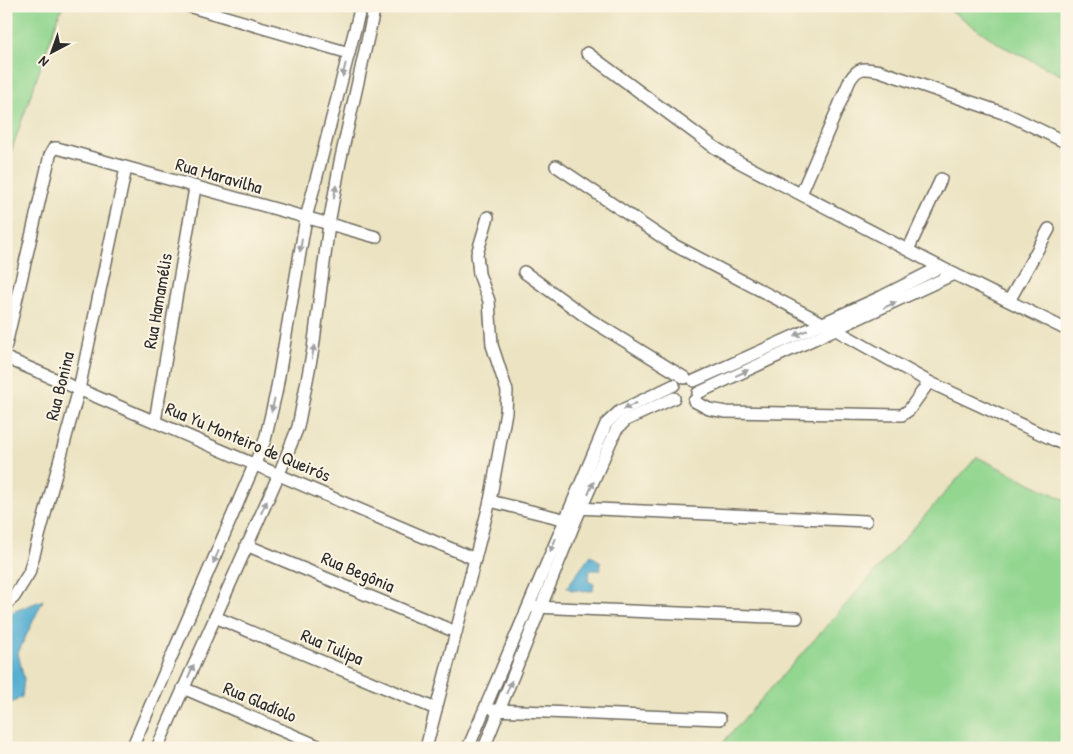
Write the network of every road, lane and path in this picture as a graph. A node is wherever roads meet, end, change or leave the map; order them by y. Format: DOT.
graph roads {
  1 [pos="188,6"];
  2 [pos="361,6"];
  3 [pos="375,6"];
  4 [pos="349,53"];
  5 [pos="587,53"];
  6 [pos="1067,143"];
  7 [pos="323,158"];
  8 [pos="340,162"];
  9 [pos="556,166"];
  10 [pos="126,168"];
  11 [pos="941,179"];
  12 [pos="195,188"];
  13 [pos="801,194"];
  14 [pos="488,217"];
  15 [pos="306,218"];
  16 [pos="329,224"];
  17 [pos="1049,230"];
  18 [pos="376,237"];
  19 [pos="908,250"];
  20 [pos="940,267"];
  21 [pos="524,272"];
  22 [pos="954,274"];
  23 [pos="1009,301"];
  24 [pos="822,323"];
  25 [pos="836,330"];
  26 [pos="1067,330"];
  27 [pos="6,345"];
  28 [pos="6,358"];
  29 [pos="689,380"];
  30 [pos="929,382"];
  31 [pos="674,385"];
  32 [pos="79,389"];
  33 [pos="696,397"];
  34 [pos="674,398"];
  35 [pos="155,421"];
  36 [pos="1067,446"];
  37 [pos="256,464"];
  38 [pos="279,474"];
  39 [pos="490,501"];
  40 [pos="570,507"];
  41 [pos="582,510"];
  42 [pos="570,521"];
  43 [pos="866,521"];
  44 [pos="246,545"];
  45 [pos="476,559"];
  46 [pos="6,604"];
  47 [pos="528,606"];
  48 [pos="540,609"];
  49 [pos="215,617"];
  50 [pos="797,618"];
  51 [pos="456,632"];
  52 [pos="183,688"];
  53 [pos="436,709"];
  54 [pos="484,710"];
  55 [pos="499,710"];
  56 [pos="720,719"];
  57 [pos="132,748"];
  58 [pos="157,748"];
  59 [pos="323,748"];
  60 [pos="426,748"];
  61 [pos="468,748"];
  62 [pos="484,748"];
  1 -- 4 [label="street"];
  2 -- 4 [label="street"];
  3 -- 8 [label="street"];
  4 -- 7 [label="street, one-way"];
  5 -- 13 [label="street"];
  6 -- 13 [label="street"];
  7 -- 8 [label="street"];
  7 -- 15 [label="street"];
  16 -- 8 [label="street, one-way"];
  9 -- 24 [label="street"];
  10 -- 12 [label="street, Rua Maravilha"];
  10 -- 27 [label="street, Rua Maravilha"];
  10 -- 32 [label="street, Rua Bonina"];
  11 -- 19 [label="street"];
  12 -- 15 [label="street, Rua Maravilha"];
  12 -- 35 [label="street, Rua Hamamélis"];
  13 -- 19 [label="street"];
  14 -- 39 [label="street"];
  15 -- 16 [label="street, Rua Maravilha"];
  15 -- 37 [label="street, one-way"];
  16 -- 18 [label="street, Rua Maravilha"];
  38 -- 16 [label="street, one-way"];
  17 -- 23 [label="street"];
  19 -- 20 [label="street"];
  20 -- 22 [label="street"];
  20 -- 24 [label="street"];
  21 -- 29 [label="street"];
  22 -- 23 [label="street"];
  25 -- 22 [label="street, one-way"];
  23 -- 26 [label="street"];
  24 -- 25 [label="street"];
  24 -- 29 [label="street, one-way"];
  25 -- 30 [label="street"];
  33 -- 25 [label="street, one-way"];
  28 -- 32 [label="street, Rua Yu Monteiro de Queirós"];
  29 -- 31 [label="street"];
  29 -- 33 [label="street"];
  30 -- 33 [label="street"];
  30 -- 36 [label="street"];
  31 -- 34 [label="street"];
  31 -- 40 [label="street, one-way"];
  32 -- 35 [label="street, Rua Yu Monteiro de Queirós"];
  32 -- 46 [label="street, Rua Bonina"];
  33 -- 34 [label="street"];
  41 -- 34 [label="street, one-way"];
  35 -- 37 [label="street, Rua Yu Monteiro de Queirós"];
  37 -- 38 [label="street, Rua Yu Monteiro de Queirós"];
  37 -- 57 [label="street, one-way"];
  44 -- 38 [label="street, one-way"];
  38 -- 45 [label="street, Rua Yu Monteiro de Queirós"];
  39 -- 42 [label="street"];
  39 -- 45 [label="street"];
  40 -- 41 [label="street"];
  40 -- 42 [label="street"];
  41 -- 42 [label="street"];
  41 -- 43 [label="street"];
  42 -- 47 [label="street, one-way"];
  42 -- 48 [label="street"];
  44 -- 49 [label="street"];
  44 -- 51 [label="street, Rua Begônia"];
  45 -- 51 [label="street"];
  47 -- 48 [label="street"];
  47 -- 54 [label="street"];
  48 -- 50 [label="street"];
  55 -- 48 [label="street, one-way"];
  52 -- 49 [label="street, one-way"];
  49 -- 53 [label="street, Rua Tulipa"];
  51 -- 53 [label="street"];
  52 -- 58 [label="street"];
  52 -- 59 [label="street, Rua Gladíolo"];
  53 -- 60 [label="street"];
  54 -- 55 [label="street"];
  54 -- 61 [label="street"];
  55 -- 56 [label="street"];
  55 -- 62 [label="street"];
}
